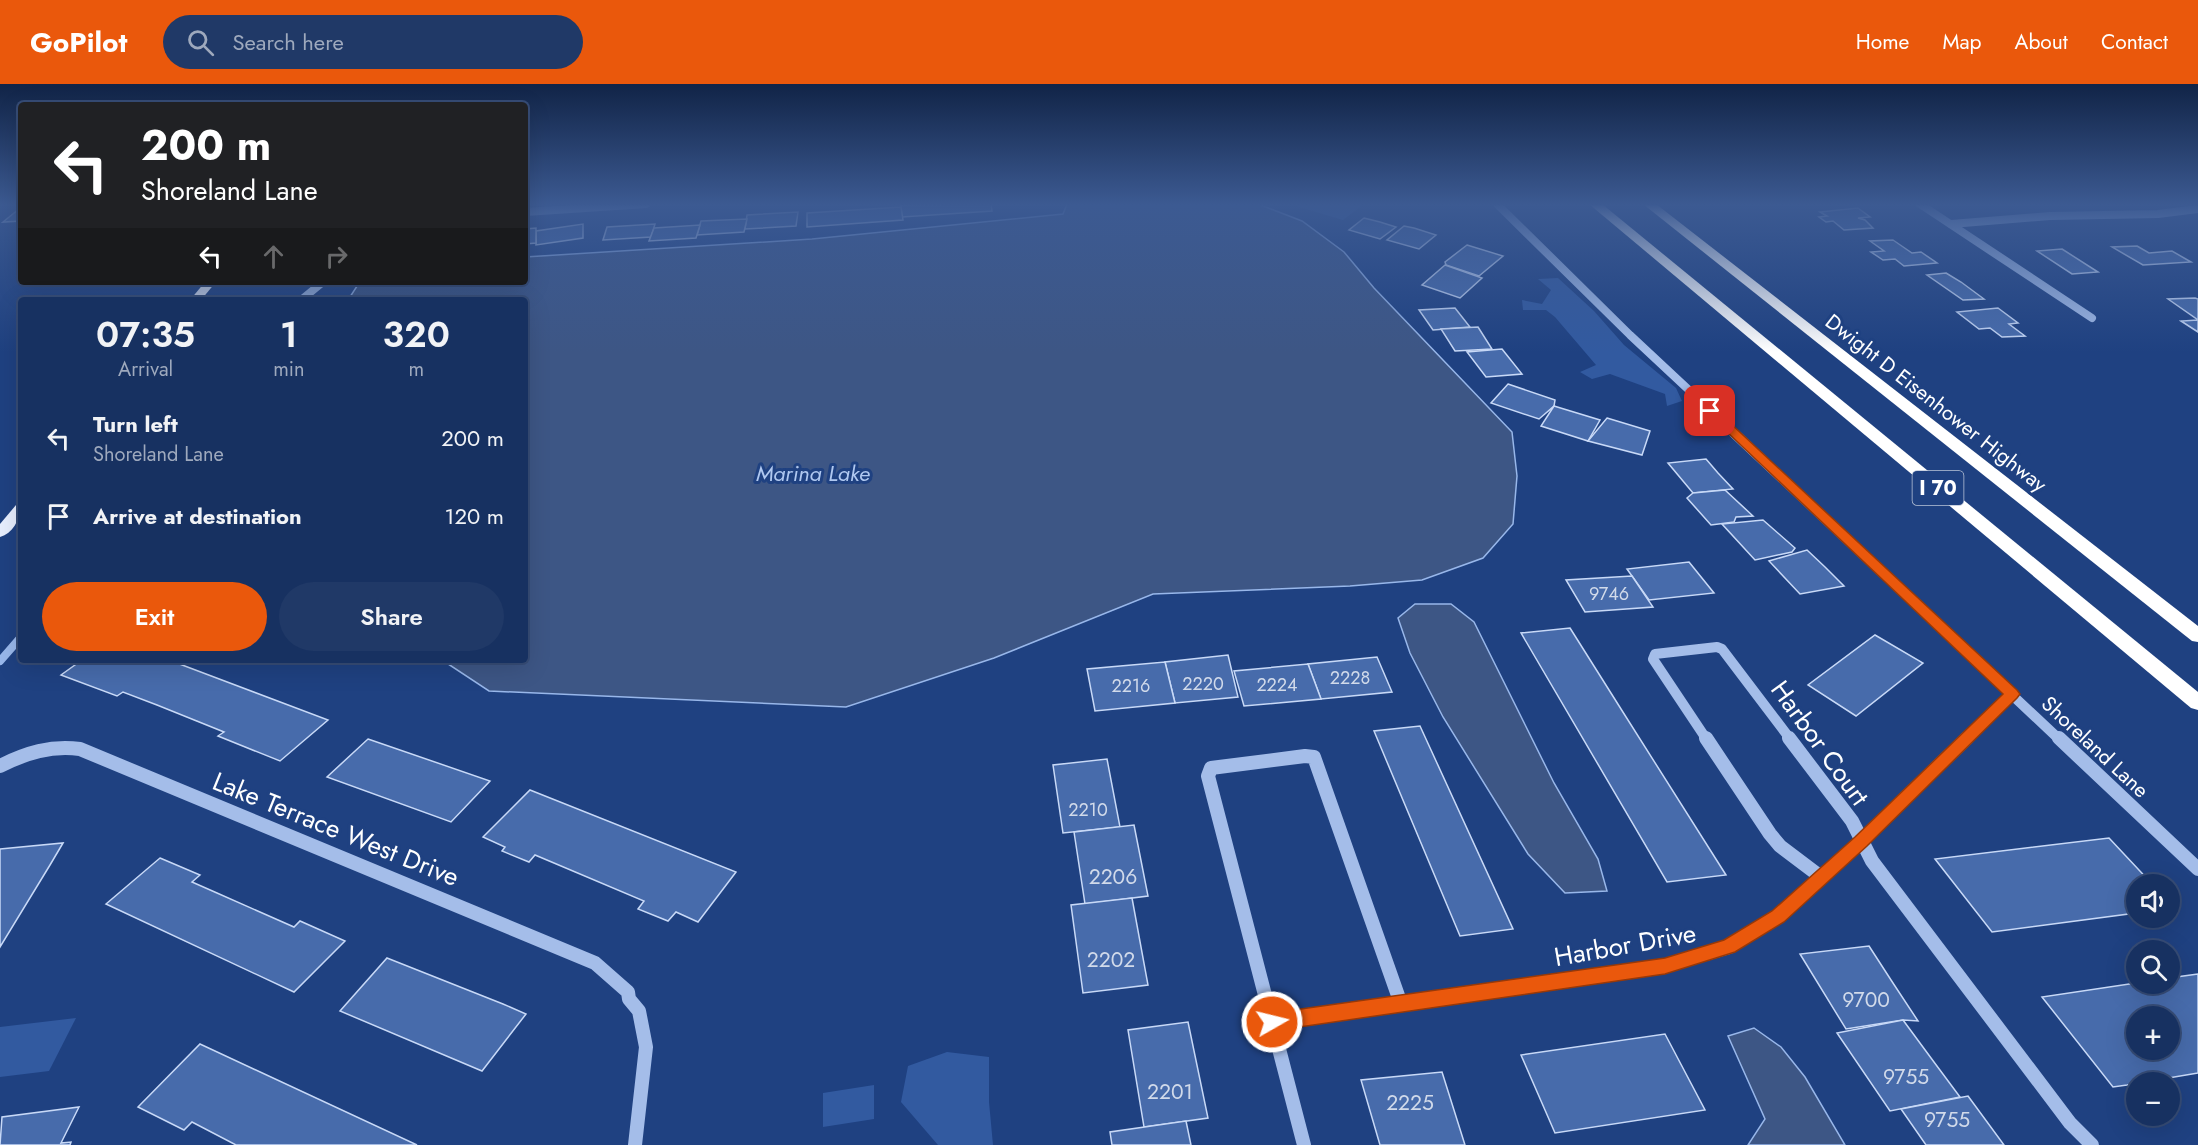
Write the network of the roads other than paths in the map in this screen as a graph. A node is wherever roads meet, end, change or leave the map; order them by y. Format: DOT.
graph roads {
  1 [pos="1547,254"];
  2 [pos="1655,254"];
  3 [pos="1712,254"];
  4 [pos="1995,254"];
  5 [pos="208,285"];
  6 [pos="319,285"];
  7 [pos="198,297"];
  8 [pos="305,297"];
  9 [pos="2092,318"];
  10 [pos="18,512"];
  11 [pos="0,533"];
  12 [pos="2198,636"];
  13 [pos="2012,694"];
  14 [pos="2198,703"];
  15 [pos="0,766"];
  16 [pos="1861,842"];
  17 [pos="2198,869"];
  18 [pos="1821,878"];
  19 [pos="1401,1004"];
  20 [pos="1272,1022"];
  21 [pos="635,1145"];
  22 [pos="1304,1145"];
  23 [pos="2092,1145"];
  1 -- 13 [label="street, Shoreland Lane"];
  2 -- 14 [label="highway, I 70"];
  3 -- 12 [label="highway, Dwight D Eisenhower Highway / I 70"];
  4 -- 9 [label="street"];
  5 -- 7 [label="main road"];
  6 -- 8 [label="street"];
  10 -- 11 [label="main road"];
  13 -- 16 [label="street, Harbor Drive"];
  13 -- 17 [label="street, Shoreland Lane"];
  15 -- 21 [label="street, Lake Terrace West Drive"];
  16 -- 18 [label="street, Harbor Drive"];
  16 -- 18 [label="street, Harbor Court"];
  16 -- 23 [label="street, Harbor Court"];
  18 -- 19 [label="street, Harbor Drive"];
  19 -- 20 [label="street, Harbor Drive"];
  19 -- 20 [label="street"];
  20 -- 22 [label="street"];
}
